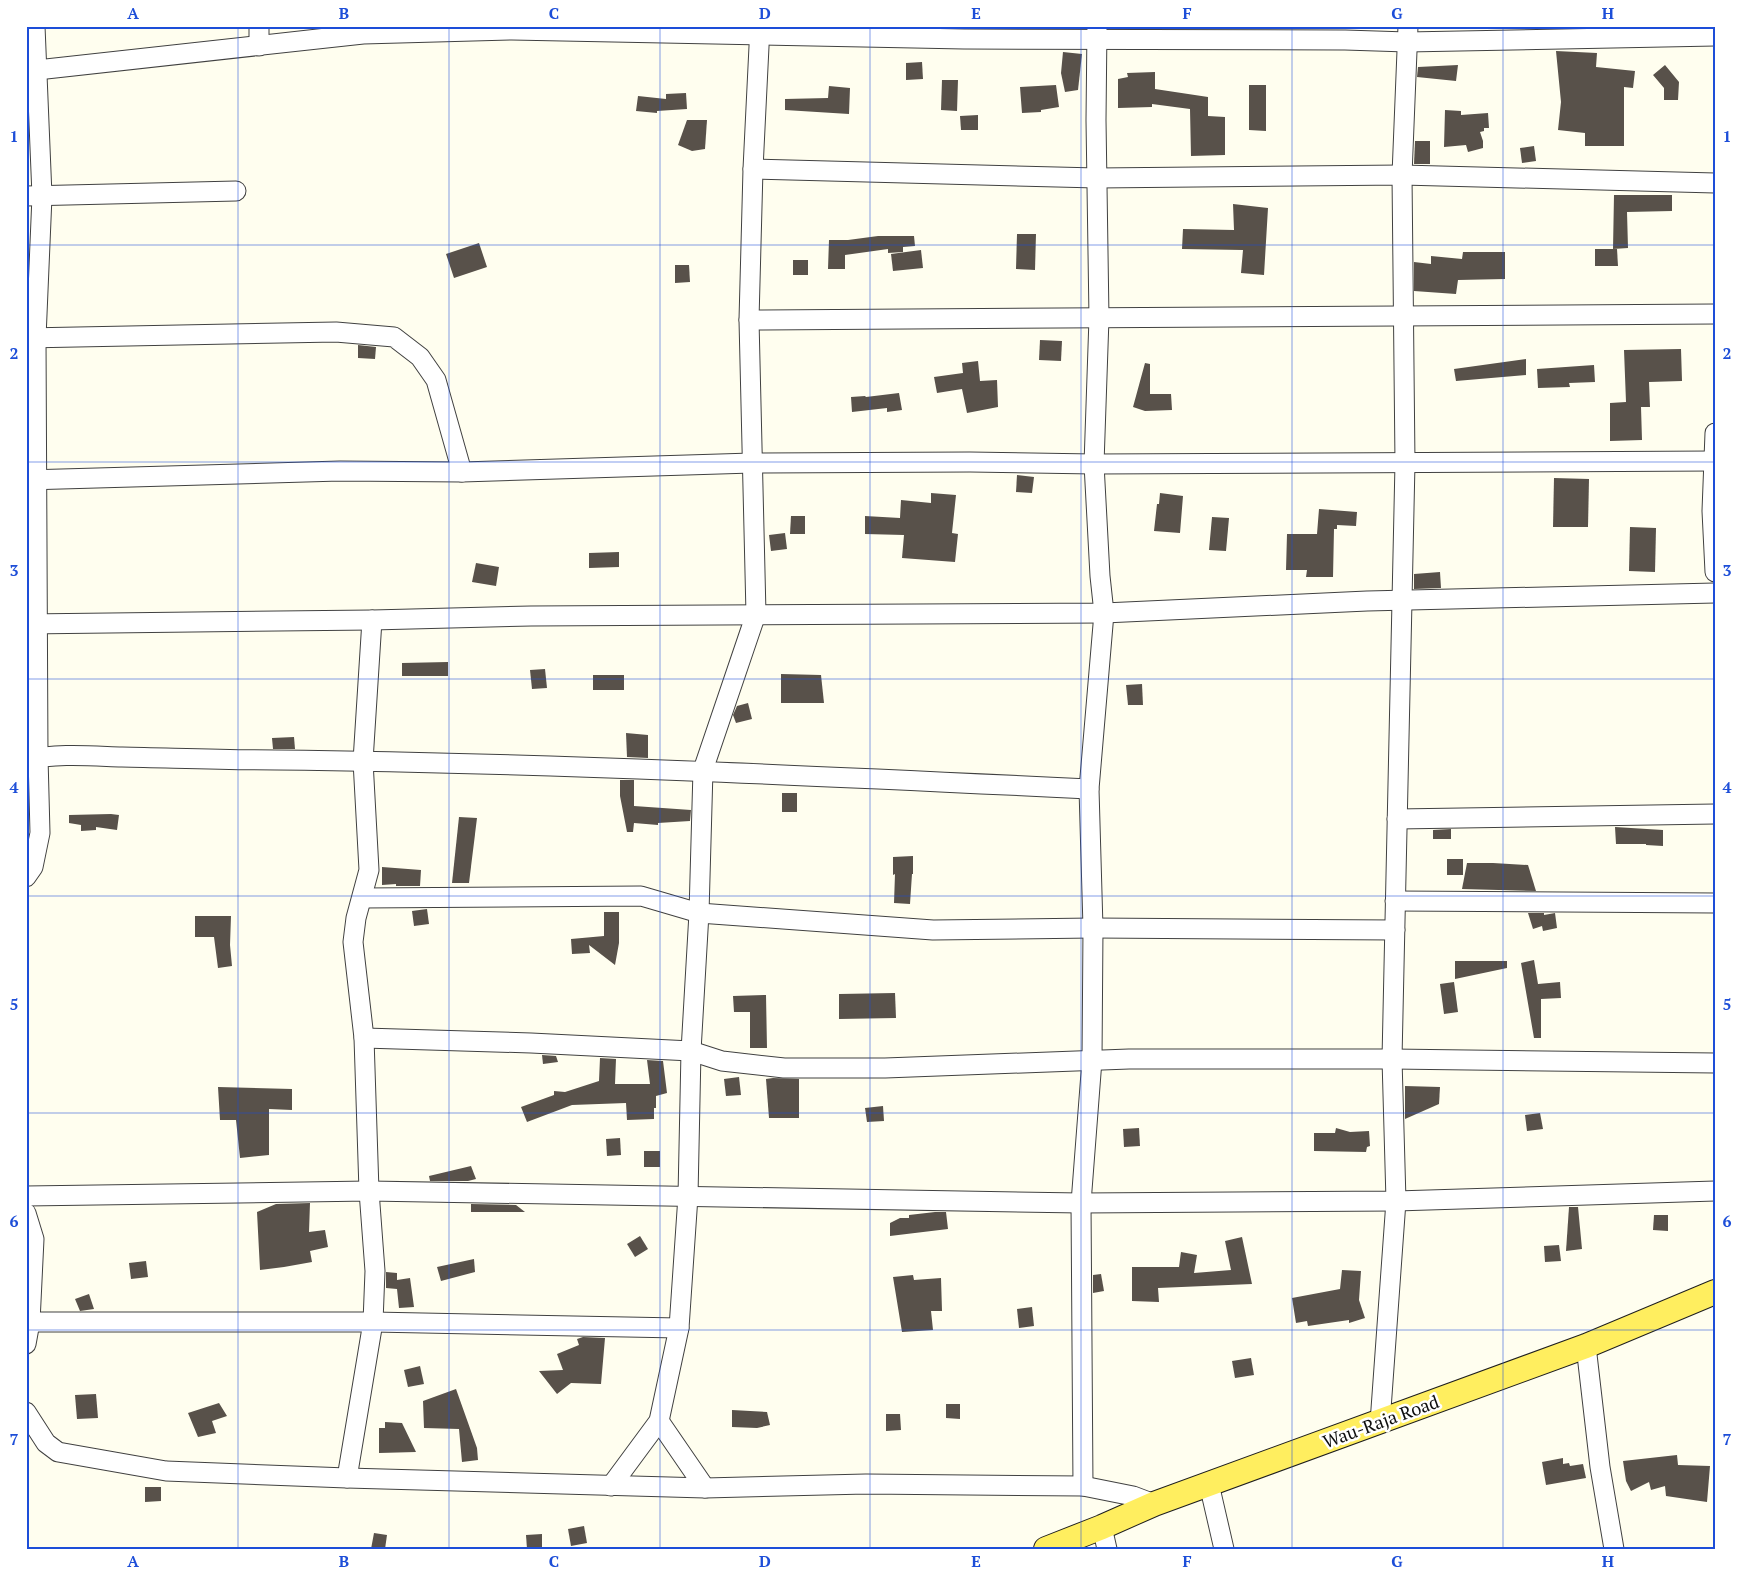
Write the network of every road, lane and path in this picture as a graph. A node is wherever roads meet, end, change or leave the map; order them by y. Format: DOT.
graph roads {
  1 [pos="36,26"];
  2 [pos="259,26"];
  3 [pos="760,30"];
  4 [pos="1098,33"];
  5 [pos="1407,34"];
  6 [pos="1715,36"];
  7 [pos="259,46"];
  8 [pos="38,70"];
  9 [pos="753,169"];
  10 [pos="1402,175"];
  11 [pos="1097,178"];
  12 [pos="1715,183"];
  13 [pos="236,191"];
  14 [pos="34,196"];
  15 [pos="1715,314"];
  16 [pos="1402,316"];
  17 [pos="1099,318"];
  18 [pos="750,320"];
  19 [pos="31,338"];
  20 [pos="1715,433"];
  21 [pos="1714,461"];
  22 [pos="752,463"];
  23 [pos="1404,463"];
  24 [pos="1094,464"];
  25 [pos="462,472"];
  26 [pos="32,480"];
  27 [pos="1713,511"];
  28 [pos="1715,572"];
  29 [pos="1715,593"];
  30 [pos="1402,600"];
  31 [pos="1104,613"];
  32 [pos="756,614"];
  33 [pos="372,620"];
  34 [pos="32,624"];
  35 [pos="32,759"];
  36 [pos="363,761"];
  37 [pos="703,770"];
  38 [pos="1089,789"];
  39 [pos="1715,814"];
  40 [pos="1397,818"];
  41 [pos="26,878"];
  42 [pos="362,898"];
  43 [pos="1395,901"];
  44 [pos="1715,903"];
  45 [pos="699,913"];
  46 [pos="1093,928"];
  47 [pos="1395,930"];
  48 [pos="364,1038"];
  49 [pos="690,1051"];
  50 [pos="1392,1059"];
  51 [pos="1092,1060"];
  52 [pos="1715,1063"];
  53 [pos="369,1191"];
  54 [pos="1715,1191"];
  55 [pos="26,1196"];
  56 [pos="688,1196"];
  57 [pos="1396,1201"];
  58 [pos="1081,1203"];
  59 [pos="26,1213"];
  60 [pos="1715,1292"];
  61 [pos="30,1322"];
  62 [pos="373,1322"];
  63 [pos="679,1328"];
  64 [pos="26,1344"];
  65 [pos="1586,1346"];
  66 [pos="26,1412"];
  67 [pos="659,1421"];
  68 [pos="1380,1423"];
  69 [pos="347,1478"];
  70 [pos="1209,1484"];
  71 [pos="611,1486"];
  72 [pos="1082,1486"];
  73 [pos="705,1488"];
  74 [pos="1154,1504"];
  75 [pos="1104,1538"];
  76 [pos="1046,1549"];
  77 [pos="1224,1549"];
  78 [pos="1614,1549"];
  1 -- 8 [label="street"];
  2 -- 7 [label="street"];
  3 -- 4 [label="street"];
  3 -- 7 [label="street"];
  3 -- 9 [label="street"];
  4 -- 5 [label="street"];
  4 -- 11 [label="street"];
  5 -- 6 [label="street"];
  5 -- 10 [label="street"];
  7 -- 8 [label="street"];
  8 -- 14 [label="street"];
  9 -- 11 [label="street"];
  9 -- 18 [label="street"];
  10 -- 11 [label="street"];
  10 -- 12 [label="street"];
  10 -- 16 [label="street"];
  11 -- 17 [label="street"];
  13 -- 14 [label="street"];
  14 -- 19 [label="street"];
  15 -- 16 [label="street"];
  16 -- 17 [label="street"];
  16 -- 23 [label="street"];
  17 -- 18 [label="street"];
  17 -- 24 [label="street"];
  18 -- 22 [label="street"];
  19 -- 25 [label="street"];
  19 -- 26 [label="street"];
  20 -- 21 [label="street"];
  21 -- 23 [label="street"];
  21 -- 27 [label="street"];
  22 -- 24 [label="street"];
  22 -- 25 [label="street"];
  22 -- 32 [label="street"];
  23 -- 24 [label="street"];
  23 -- 30 [label="street"];
  24 -- 31 [label="street"];
  25 -- 26 [label="street"];
  26 -- 34 [label="street"];
  27 -- 28 [label="street"];
  29 -- 30 [label="street"];
  30 -- 31 [label="street"];
  30 -- 40 [label="street"];
  31 -- 32 [label="street"];
  31 -- 38 [label="street"];
  32 -- 33 [label="street"];
  32 -- 37 [label="street"];
  33 -- 34 [label="street"];
  33 -- 36 [label="street"];
  34 -- 35 [label="street"];
  35 -- 36 [label="street"];
  35 -- 41 [label="street"];
  36 -- 37 [label="street"];
  36 -- 42 [label="street"];
  37 -- 38 [label="street"];
  37 -- 45 [label="street"];
  38 -- 46 [label="street"];
  39 -- 40 [label="street"];
  40 -- 43 [label="street"];
  42 -- 45 [label="street"];
  42 -- 48 [label="street"];
  43 -- 44 [label="street"];
  43 -- 47 [label="street"];
  45 -- 46 [label="street"];
  45 -- 49 [label="street"];
  46 -- 47 [label="street"];
  46 -- 51 [label="street"];
  47 -- 50 [label="street"];
  48 -- 49 [label="street"];
  48 -- 53 [label="street"];
  49 -- 51 [label="street"];
  49 -- 56 [label="street"];
  50 -- 51 [label="street"];
  50 -- 52 [label="street"];
  50 -- 57 [label="street"];
  51 -- 58 [label="street"];
  53 -- 55 [label="street"];
  53 -- 56 [label="street"];
  53 -- 62 [label="street"];
  54 -- 57 [label="street"];
  56 -- 58 [label="street"];
  56 -- 63 [label="street"];
  57 -- 58 [label="street"];
  57 -- 68 [label="street"];
  58 -- 72 [label="street"];
  59 -- 61 [label="street"];
  60 -- 65 [label="main road, Wau-Raja Road"];
  61 -- 62 [label="street"];
  61 -- 64 [label="street"];
  62 -- 63 [label="street"];
  62 -- 69 [label="street"];
  63 -- 67 [label="street"];
  65 -- 68 [label="main road, Wau-Raja Road"];
  65 -- 78 [label="street"];
  66 -- 69 [label="street"];
  67 -- 71 [label="street"];
  67 -- 73 [label="street"];
  68 -- 70 [label="main road, Wau-Raja Road"];
  69 -- 71 [label="street"];
  70 -- 74 [label="main road, Wau-Raja Road"];
  70 -- 77 [label="street"];
  71 -- 73 [label="street"];
  72 -- 73 [label="street"];
  72 -- 74 [label="street"];
  74 -- 75 [label="main road, Wau-Raja Road"];
  75 -- 76 [label="main road, Wau-Raja Road"];
}
